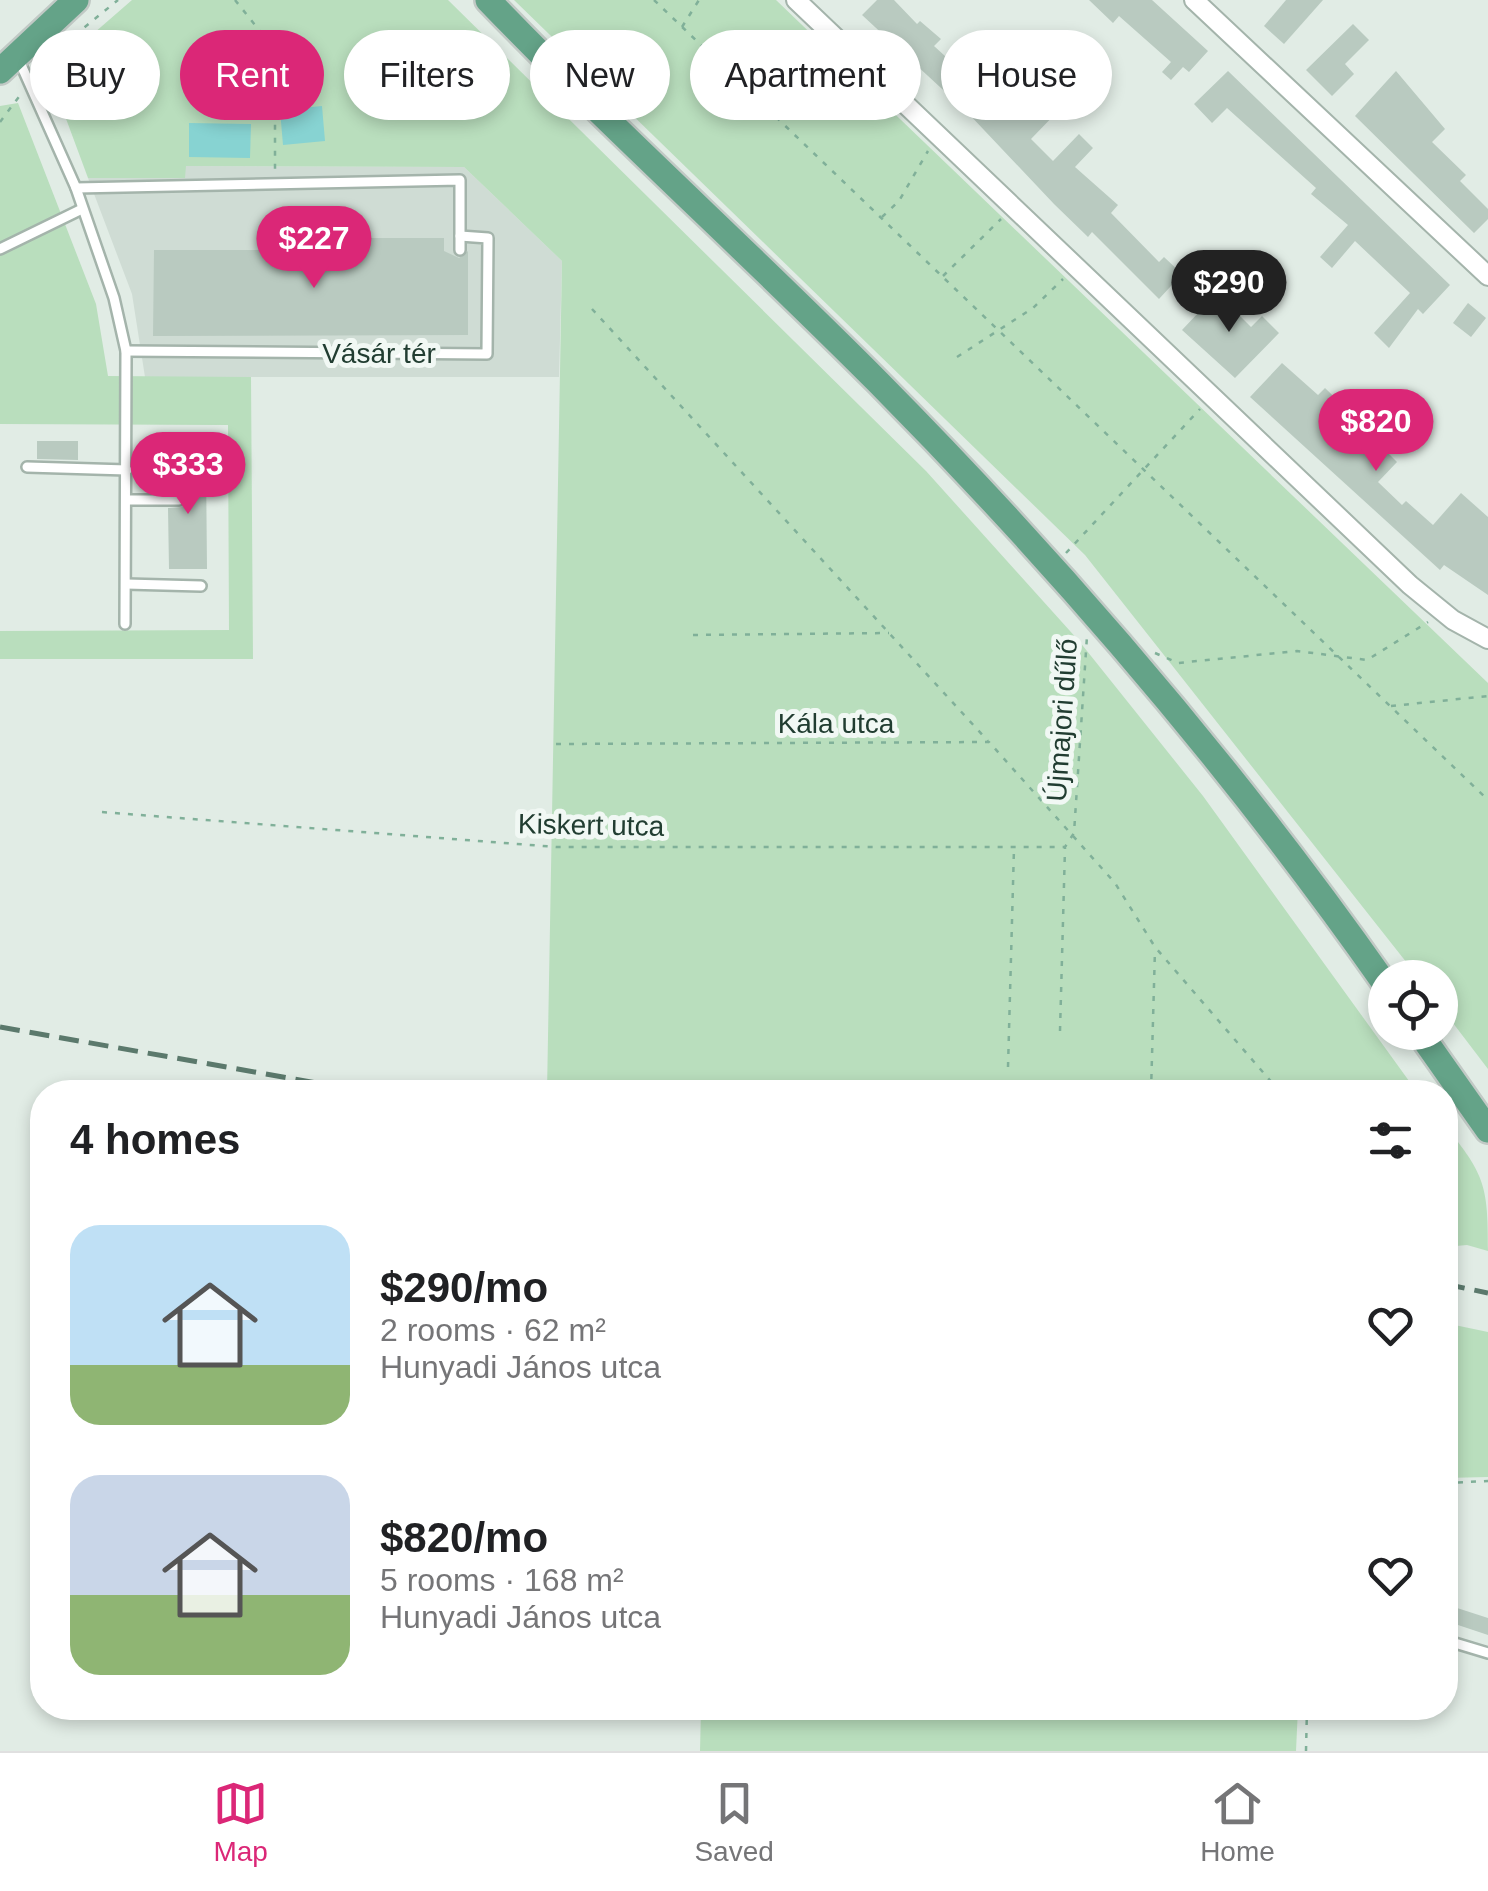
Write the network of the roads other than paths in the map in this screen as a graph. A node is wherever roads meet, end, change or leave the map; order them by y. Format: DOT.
graph roads {
  1 [pos="76,0"];
  2 [pos="488,0"];
  3 [pos="796,0"];
  4 [pos="1194,0"];
  5 [pos="9,63"];
  6 [pos="76,188"];
  7 [pos="80,210"];
  8 [pos="460,236"];
  9 [pos="0,249"];
  10 [pos="460,250"];
  11 [pos="1488,276"];
  12 [pos="126,350"];
  13 [pos="27,467"];
  14 [pos="127,470"];
  15 [pos="127,500"];
  16 [pos="179,500"];
  17 [pos="126,584"];
  18 [pos="201,586"];
  19 [pos="126,624"];
  20 [pos="1488,640"];
  21 [pos="1368,960"];
  22 [pos="1432,1050"];
  23 [pos="1453,1080"];
  24 [pos="1458,1087"];
  25 [pos="1488,1130"];
  26 [pos="1458,1644"];
  27 [pos="1488,1653"];
  1 -- 5 [label="main road"];
  2 -- 21 [label="main road"];
  3 -- 20 [label="street"];
  4 -- 11 [label="street"];
  5 -- 6 [label="lane"];
  6 -- 7 [label="lane"];
  6 -- 8 [label="lane"];
  7 -- 9 [label="lane"];
  7 -- 12 [label="lane"];
  8 -- 10 [label="lane"];
  8 -- 12 [label="lane, Vásár tér"];
  12 -- 14 [label="lane"];
  13 -- 14 [label="lane"];
  14 -- 15 [label="lane"];
  15 -- 16 [label="lane"];
  15 -- 17 [label="lane"];
  17 -- 18 [label="lane"];
  17 -- 19 [label="lane"];
  22 -- 23 [label="main road"];
  24 -- 25 [label="main road"];
  26 -- 27 [label="lane"];
}
